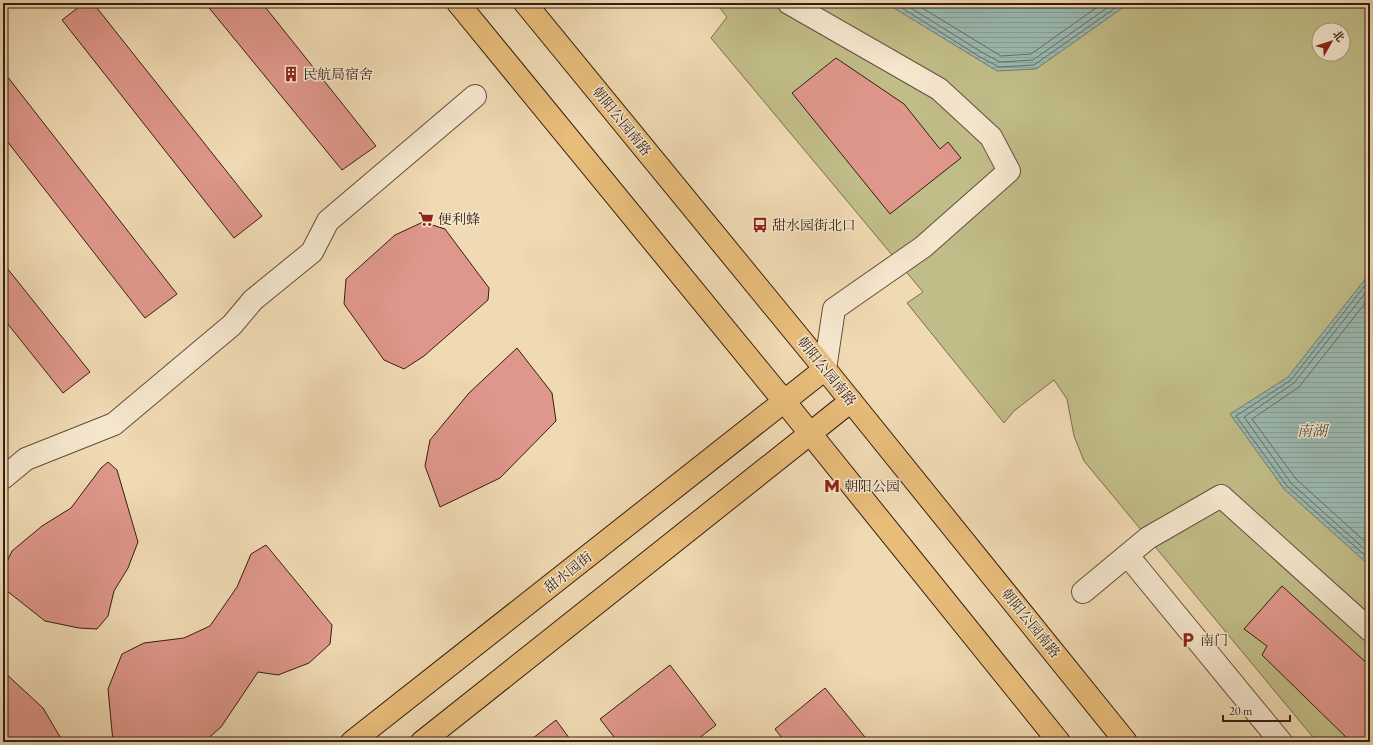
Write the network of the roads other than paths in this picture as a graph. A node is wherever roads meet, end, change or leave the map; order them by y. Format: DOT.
graph roads {
  1 [pos="458,3"];
  2 [pos="525,3"];
  3 [pos="789,3"];
  4 [pos="475,96"];
  5 [pos="825,369"];
  6 [pos="784,401"];
  7 [pos="851,401"];
  8 [pos="810,434"];
  9 [pos="3,478"];
  10 [pos="1128,556"];
  11 [pos="1083,592"];
  12 [pos="1370,630"];
  13 [pos="352,742"];
  14 [pos="422,742"];
  15 [pos="1058,742"];
  16 [pos="1126,742"];
  17 [pos="1281,742"];
  1 -- 6 [label="main road"];
  2 -- 5 [label="main road, 朝阳公园南路"];
  3 -- 5 [label="lane"];
  4 -- 9 [label="lane"];
  5 -- 6 [label="main road, 甜水园街"];
  5 -- 7 [label="main road, 朝阳公园南路"];
  6 -- 8 [label="main road"];
  6 -- 13 [label="main road, 甜水园街"];
  7 -- 8 [label="main road"];
  7 -- 16 [label="main road, 朝阳公园南路"];
  8 -- 14 [label="main road"];
  8 -- 15 [label="main road"];
  10 -- 11 [label="lane"];
  10 -- 12 [label="lane"];
  10 -- 17 [label="lane"];
}
